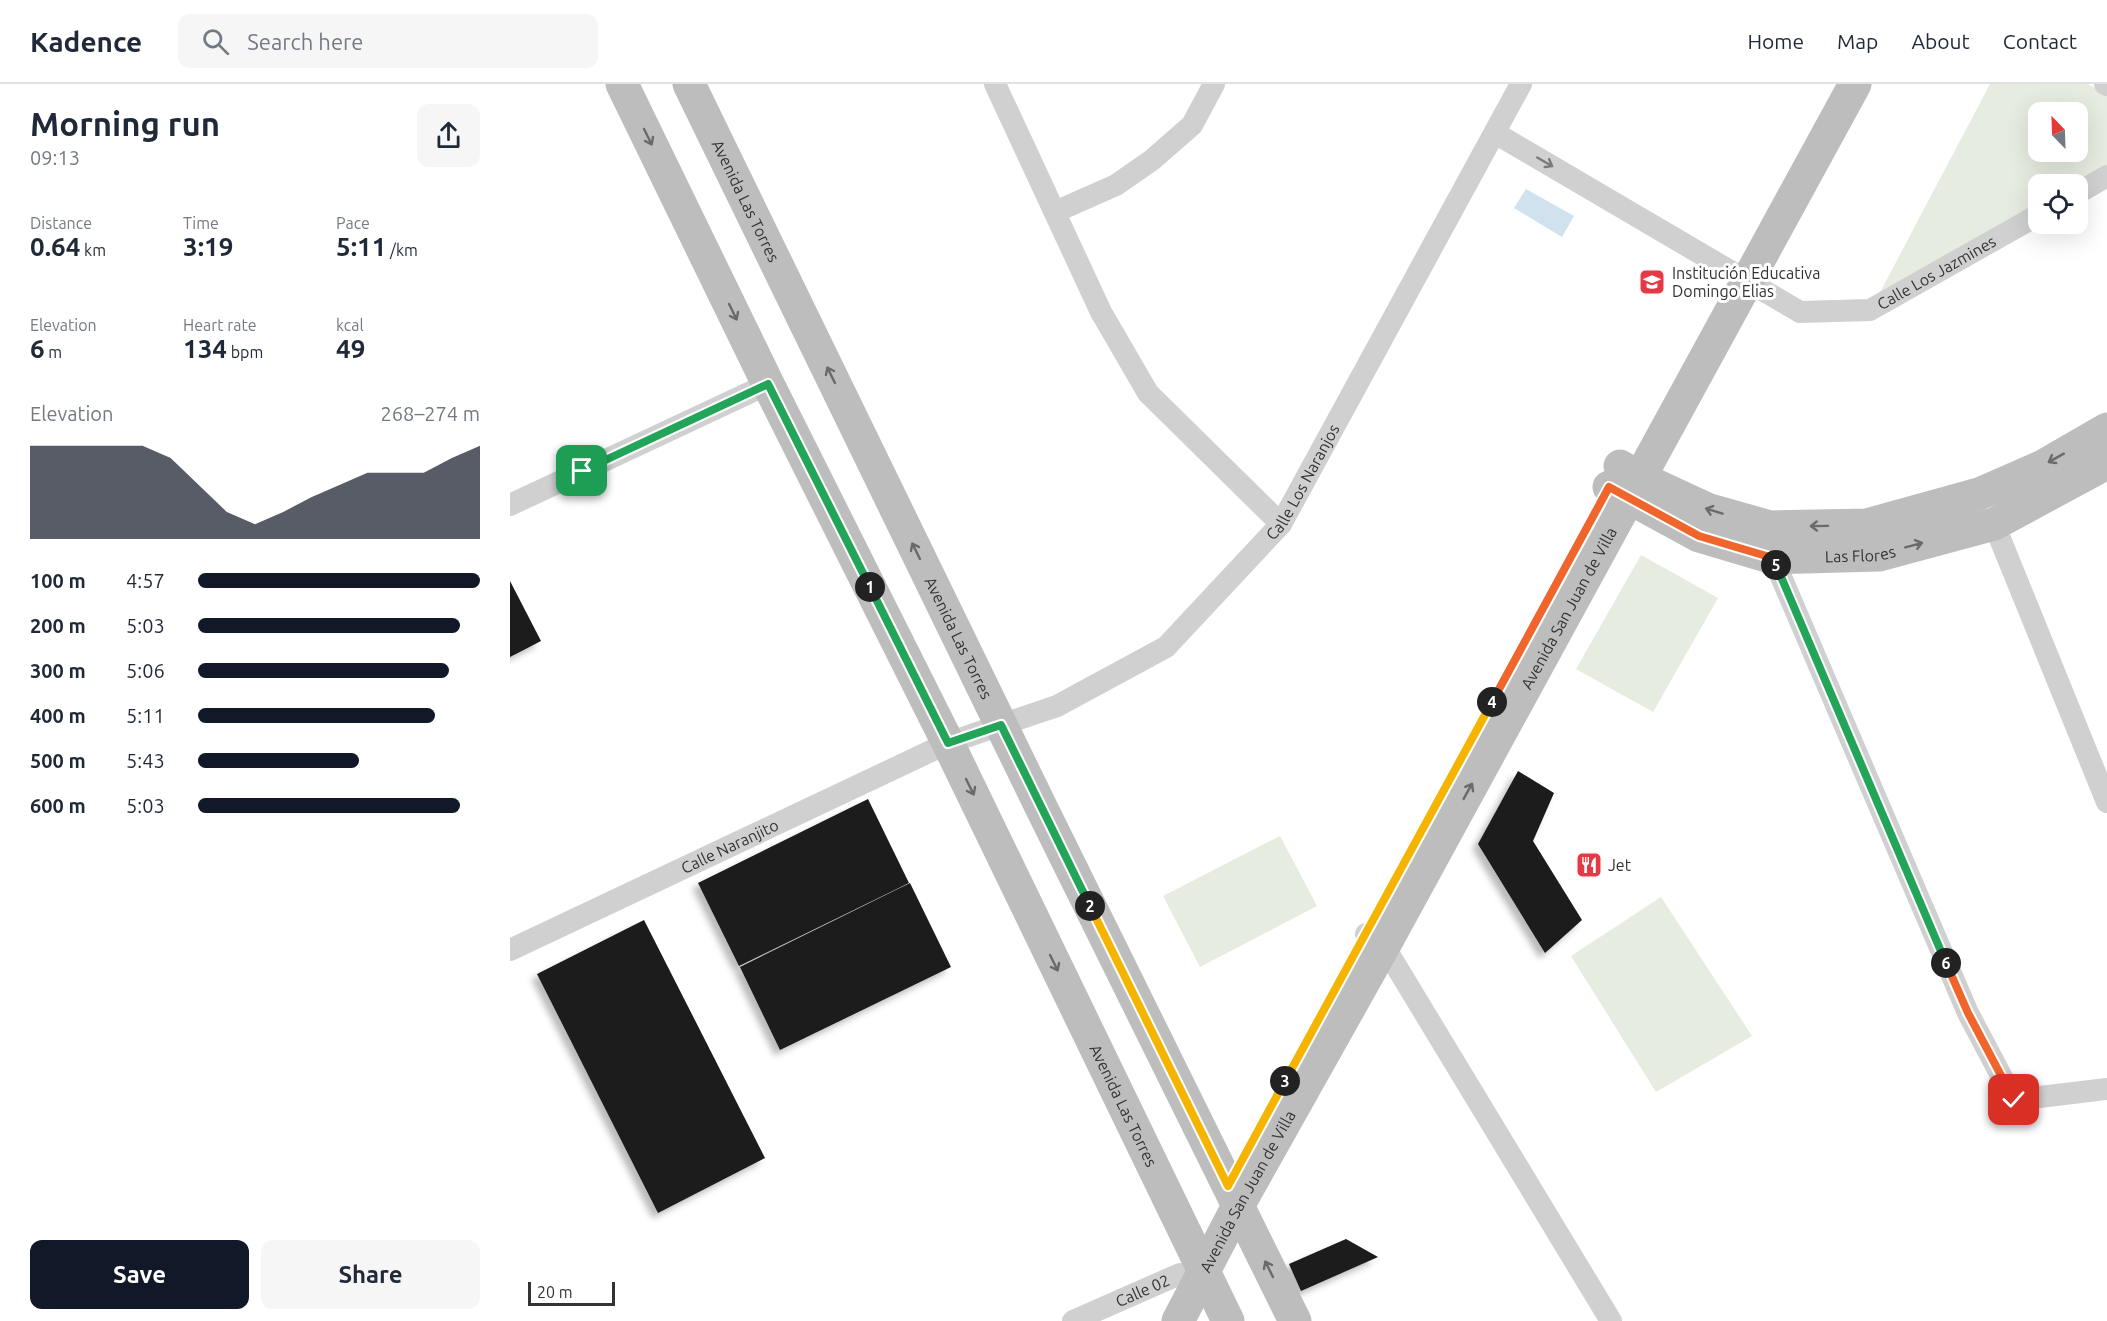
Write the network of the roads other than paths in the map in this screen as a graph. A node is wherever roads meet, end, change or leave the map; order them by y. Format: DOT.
graph roads {
  1 [pos="622,84"];
  2 [pos="688,84"];
  3 [pos="1214,84"];
  4 [pos="1521,84"];
  5 [pos="1832,84"];
  6 [pos="1855,84"];
  7 [pos="1003,89"];
  8 [pos="1495,133"];
  9 [pos="2107,176"];
  10 [pos="2088,187"];
  11 [pos="1055,212"];
  12 [pos="2028,221"];
  13 [pos="1739,275"];
  14 [pos="768,384"];
  15 [pos="2107,429"];
  16 [pos="2107,463"];
  17 [pos="1624,482"];
  18 [pos="510,505"];
  19 [pos="1281,524"];
  20 [pos="1994,524"];
  21 [pos="1771,543"];
  22 [pos="1001,725"];
  23 [pos="948,743"];
  24 [pos="2107,802"];
  25 [pos="1375,940"];
  26 [pos="510,950"];
  27 [pos="2107,1089"];
  28 [pos="1233,1196"];
  29 [pos="1192,1265"];
  30 [pos="1073,1321"];
  31 [pos="1156,1321"];
  32 [pos="1178,1321"];
  33 [pos="1228,1321"];
  34 [pos="1295,1321"];
  35 [pos="1611,1321"];
  1 -- 14 [label="street, Avenida Las Torres, one-way"];
  22 -- 2 [label="street, Avenida Las Torres, one-way"];
  3 -- 11 [label="street"];
  4 -- 8 [label="street, Calle Los Naranjos"];
  5 -- 13 [label="street, Avenida San Juan de Villa"];
  6 -- 13 [label="street, Avenida San Juan de Villa"];
  7 -- 11 [label="street"];
  8 -- 13 [label="street, Calle Los Jazmines, one-way"];
  8 -- 19 [label="street, Calle Los Naranjos"];
  9 -- 10 [label="street"];
  11 -- 19 [label="street"];
  12 -- 13 [label="street, Calle Los Jazmines"];
  13 -- 17 [label="street, Avenida San Juan de Villa"];
  14 -- 18 [label="street"];
  14 -- 23 [label="street, Avenida Las Torres"];
  15 -- 21 [label="street, Las Flores, one-way"];
  16 -- 20 [label="street, Las Flores"];
  17 -- 21 [label="street, Las Flores"];
  17 -- 25 [label="street, Avenida San Juan de Villa"];
  19 -- 22 [label="street, Calle Los Naranjos"];
  21 -- 20 [label="street, Las Flores, one-way"];
  20 -- 24 [label="street"];
  21 -- 27 [label="street"];
  22 -- 23 [label="street, Calle Los Naranjos"];
  22 -- 28 [label="street, Avenida Las Torres"];
  23 -- 26 [label="street, Calle Naranjito"];
  23 -- 29 [label="street, Avenida Las Torres, one-way"];
  25 -- 28 [label="street, Avenida San Juan de Villa"];
  25 -- 35 [label="street"];
  28 -- 29 [label="street, Avenida San Juan de Villa"];
  34 -- 28 [label="street, Avenida Las Torres, one-way"];
  29 -- 30 [label="street, Calle 02"];
  29 -- 31 [label="street, Avenida San Juan de Villa"];
  29 -- 32 [label="street, Avenida San Juan de Villa"];
  29 -- 33 [label="street, Avenida Las Torres"];
}
